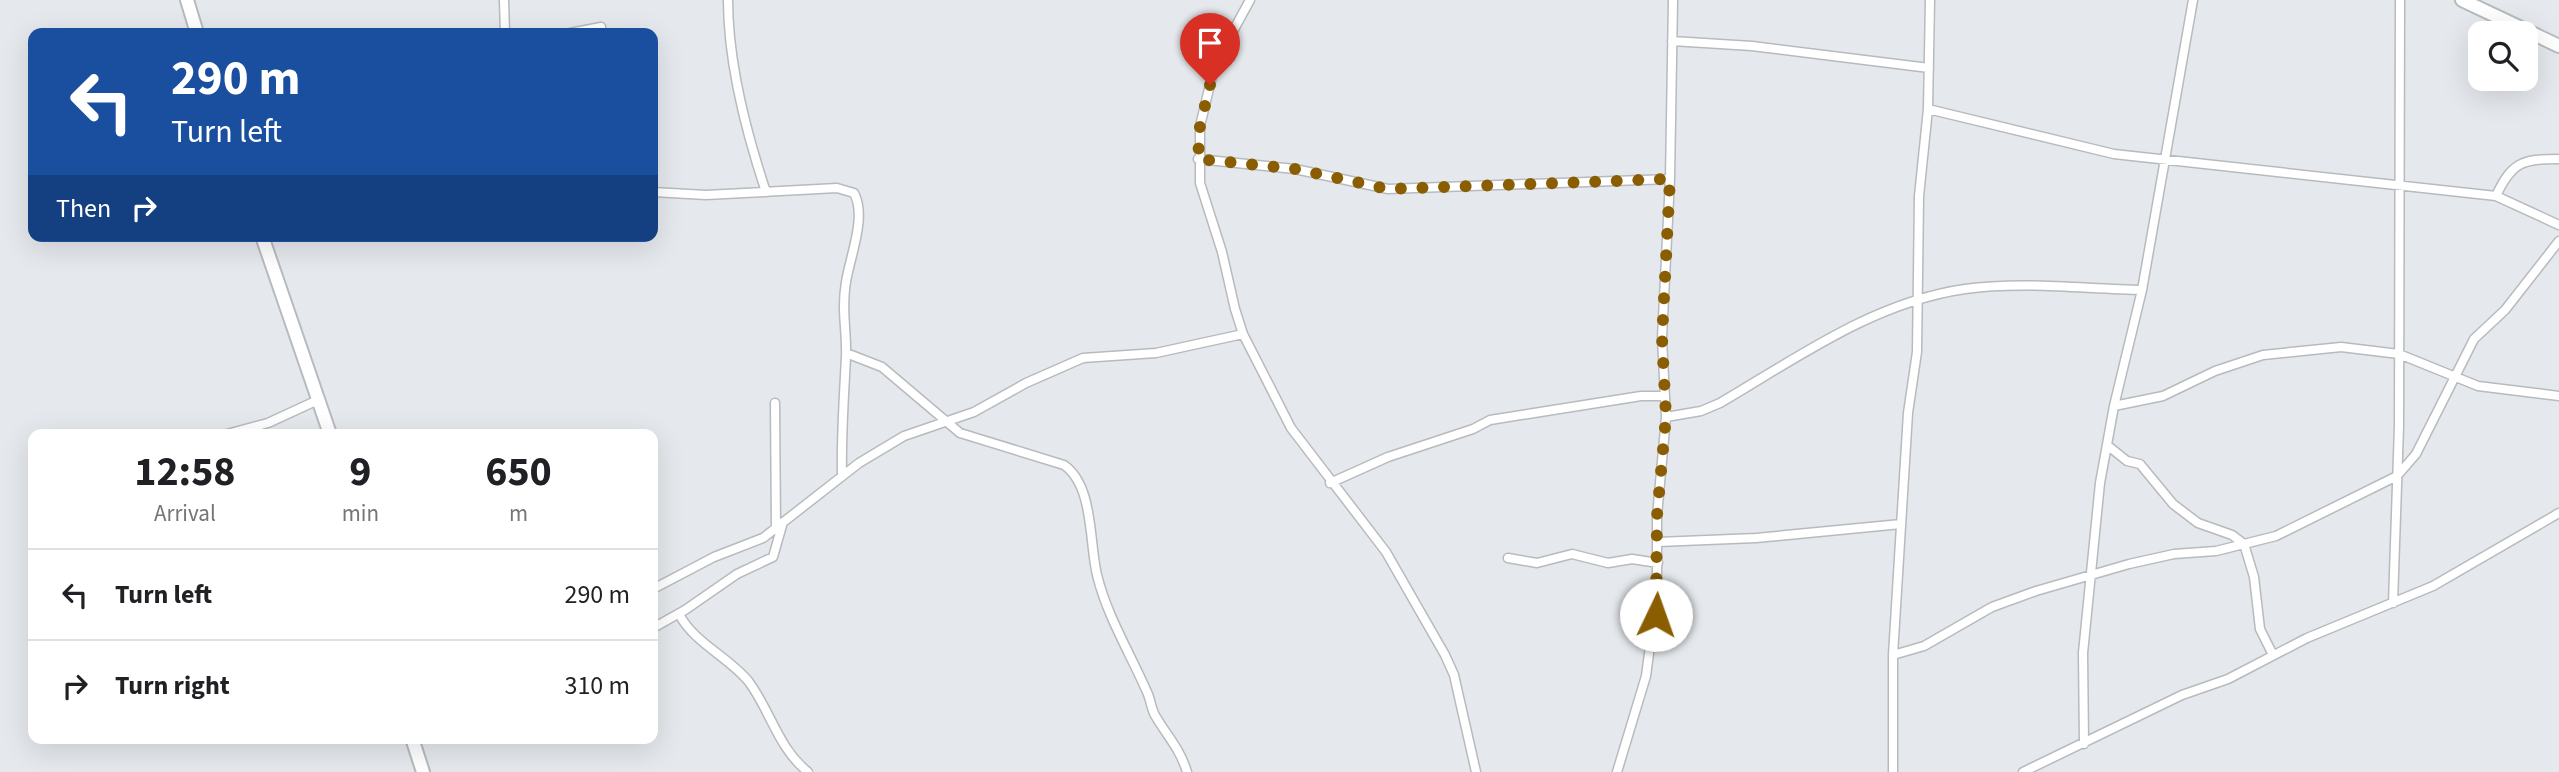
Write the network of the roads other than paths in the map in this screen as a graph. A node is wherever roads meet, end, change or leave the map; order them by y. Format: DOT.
graph roads {
  1 [pos="187,0"];
  2 [pos="505,0"];
  3 [pos="728,0"];
  4 [pos="1250,0"];
  5 [pos="1673,0"];
  6 [pos="1930,0"];
  7 [pos="2193,0"];
  8 [pos="2400,0"];
  9 [pos="2467,1"];
  10 [pos="601,27"];
  11 [pos="195,28"];
  12 [pos="505,28"];
  13 [pos="596,28"];
  14 [pos="1672,41"];
  15 [pos="2559,46"];
  16 [pos="1929,68"];
  17 [pos="1928,109"];
  18 [pos="2165,158"];
  19 [pos="1198,159"];
  20 [pos="2559,159"];
  21 [pos="1670,179"];
  22 [pos="2399,185"];
  23 [pos="658,192"];
  24 [pos="766,192"];
  25 [pos="2496,196"];
  26 [pos="2559,225"];
  27 [pos="2559,241"];
  28 [pos="264,242"];
  29 [pos="2142,290"];
  30 [pos="1918,300"];
  31 [pos="1243,334"];
  32 [pos="846,354"];
  33 [pos="2399,354"];
  34 [pos="2454,379"];
  35 [pos="1664,396"];
  36 [pos="2559,396"];
  37 [pos="320,399"];
  38 [pos="775,403"];
  39 [pos="2113,406"];
  40 [pos="1666,416"];
  41 [pos="943,421"];
  42 [pos="246,429"];
  43 [pos="329,429"];
  44 [pos="2108,444"];
  45 [pos="842,476"];
  46 [pos="2398,476"];
  47 [pos="1330,483"];
  48 [pos="2559,513"];
  49 [pos="783,522"];
  50 [pos="1901,524"];
  51 [pos="776,529"];
  52 [pos="1658,541"];
  53 [pos="2244,544"];
  54 [pos="1508,558"];
  55 [pos="1658,562"];
  56 [pos="2090,577"];
  57 [pos="658,586"];
  58 [pos="2393,603"];
  59 [pos="679,614"];
  60 [pos="658,625"];
  61 [pos="1893,655"];
  62 [pos="2273,655"];
  63 [pos="417,744"];
  64 [pos="2084,744"];
  65 [pos="423,772"];
  66 [pos="808,772"];
  67 [pos="1187,772"];
  68 [pos="1476,772"];
  69 [pos="1617,772"];
  70 [pos="1893,772"];
  71 [pos="2023,772"];
  1 -- 11 [label="main road"];
  2 -- 12 [label="street"];
  3 -- 24 [label="street"];
  4 -- 19 [label="street"];
  5 -- 14 [label="street"];
  6 -- 16 [label="street"];
  7 -- 18 [label="street"];
  8 -- 22 [label="street"];
  9 -- 15 [label="main road"];
  10 -- 13 [label="street"];
  14 -- 16 [label="street"];
  14 -- 21 [label="street"];
  16 -- 17 [label="street"];
  17 -- 18 [label="street"];
  17 -- 30 [label="street"];
  18 -- 22 [label="street"];
  18 -- 29 [label="street"];
  19 -- 21 [label="street"];
  19 -- 31 [label="street"];
  20 -- 25 [label="street"];
  21 -- 35 [label="street"];
  22 -- 25 [label="street"];
  22 -- 33 [label="street"];
  23 -- 24 [label="street"];
  24 -- 32 [label="street"];
  25 -- 26 [label="street"];
  27 -- 34 [label="street"];
  28 -- 37 [label="main road"];
  29 -- 30 [label="street"];
  29 -- 39 [label="street"];
  30 -- 40 [label="street"];
  30 -- 50 [label="street"];
  31 -- 41 [label="street"];
  31 -- 47 [label="street"];
  32 -- 41 [label="street"];
  32 -- 45 [label="street"];
  33 -- 34 [label="street"];
  33 -- 39 [label="street"];
  33 -- 46 [label="street"];
  34 -- 36 [label="street"];
  34 -- 46 [label="street"];
  35 -- 40 [label="street"];
  35 -- 47 [label="street"];
  37 -- 42 [label="street"];
  37 -- 43 [label="main road"];
  38 -- 51 [label="street"];
  39 -- 44 [label="street"];
  40 -- 52 [label="street"];
  41 -- 45 [label="street"];
  41 -- 67 [label="street"];
  44 -- 53 [label="street"];
  44 -- 56 [label="street"];
  45 -- 49 [label="street"];
  46 -- 53 [label="street"];
  46 -- 58 [label="street"];
  47 -- 68 [label="street"];
  48 -- 58 [label="street"];
  49 -- 51 [label="street"];
  49 -- 59 [label="street"];
  50 -- 52 [label="street"];
  50 -- 61 [label="street"];
  51 -- 57 [label="street"];
  52 -- 55 [label="street"];
  53 -- 56 [label="street"];
  53 -- 62 [label="street"];
  54 -- 55 [label="street"];
  55 -- 69 [label="street"];
  56 -- 61 [label="street"];
  56 -- 64 [label="street"];
  58 -- 62 [label="street"];
  59 -- 60 [label="street"];
  59 -- 66 [label="street"];
  61 -- 70 [label="street"];
  62 -- 64 [label="street"];
  63 -- 65 [label="main road"];
  64 -- 71 [label="street"];
}
